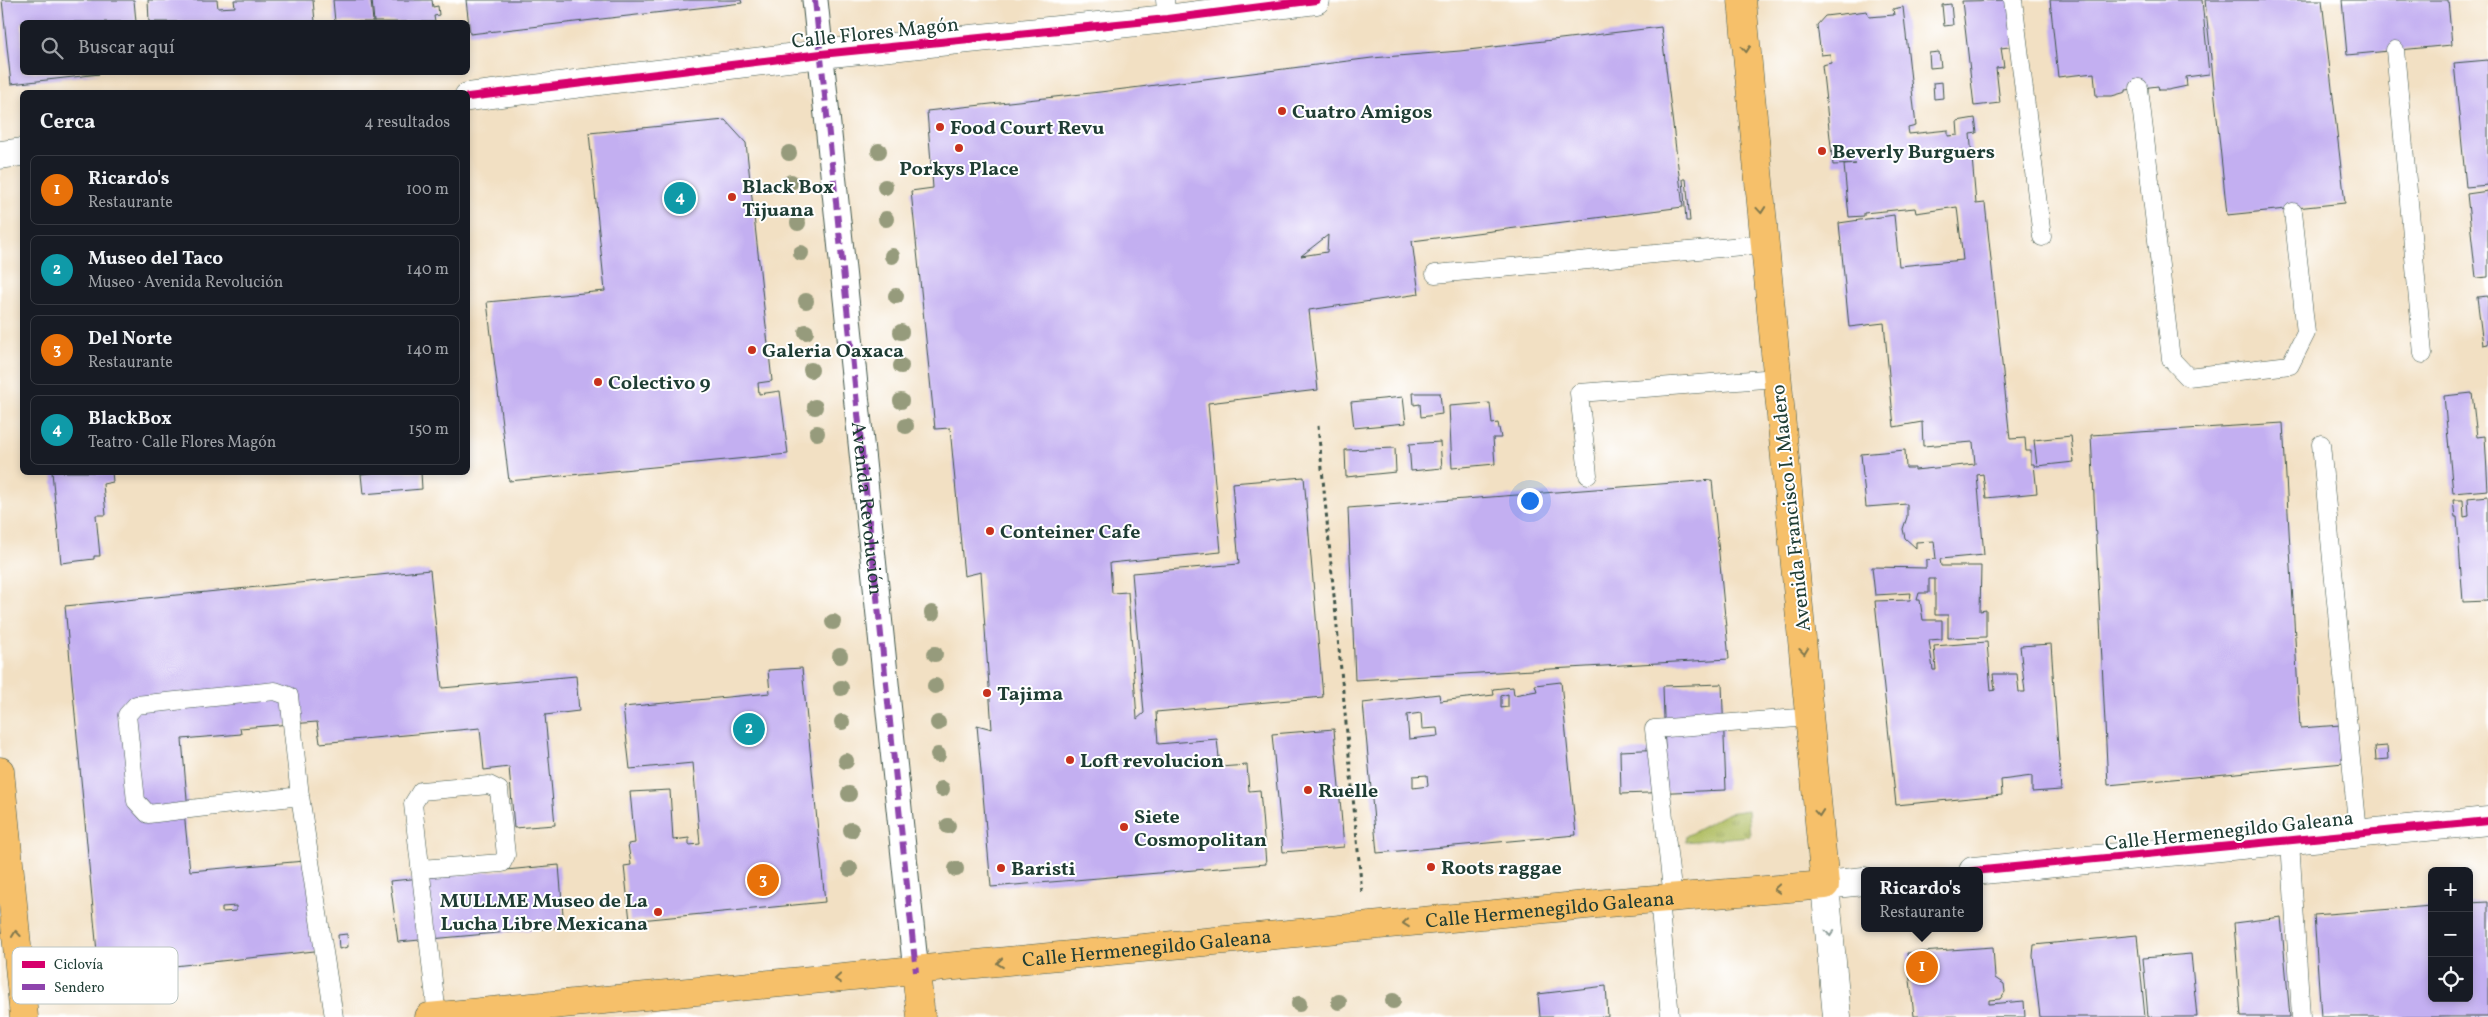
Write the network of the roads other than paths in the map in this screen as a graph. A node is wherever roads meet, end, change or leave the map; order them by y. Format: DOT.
graph roads {
  1 [pos="815,0"];
  2 [pos="1316,0"];
  3 [pos="1742,0"];
  4 [pos="2013,0"];
  5 [pos="1166,9"];
  6 [pos="2395,50"];
  7 [pos="821,54"];
  8 [pos="2139,88"];
  9 [pos="470,97"];
  10 [pos="20,152"];
  11 [pos="0,155"];
  12 [pos="2293,212"];
  13 [pos="2042,237"];
  14 [pos="1764,244"];
  15 [pos="1435,274"];
  16 [pos="2423,354"];
  17 [pos="1777,378"];
  18 [pos="2322,444"];
  19 [pos="1588,475"];
  20 [pos="1810,717"];
  21 [pos="0,771"];
  22 [pos="300,796"];
  23 [pos="2488,822"];
  24 [pos="2358,833"];
  25 [pos="2290,841"];
  26 [pos="420,870"];
  27 [pos="1983,870"];
  28 [pos="1861,881"];
  29 [pos="1825,885"];
  30 [pos="1666,899"];
  31 [pos="17,947"];
  32 [pos="916,972"];
  33 [pos="23,1004"];
  34 [pos="24,1017"];
  35 [pos="334,1017"];
  36 [pos="433,1017"];
  37 [pos="921,1017"];
  38 [pos="1670,1017"];
  39 [pos="1837,1017"];
  40 [pos="2301,1017"];
  1 -- 7 [label="street, Avenida Revolución"];
  2 -- 5 [label="street, Calle Flores Magón"];
  3 -- 14 [label="main road, Avenida Francisco I. Madero, one-way"];
  4 -- 13 [label="lane"];
  5 -- 7 [label="street, Calle Flores Magón"];
  6 -- 16 [label="lane"];
  7 -- 9 [label="street, Calle Flores Magón"];
  7 -- 32 [label="street, Avenida Revolución"];
  8 -- 12 [label="lane"];
  10 -- 11 [label="street"];
  14 -- 15 [label="lane"];
  14 -- 17 [label="main road, Avenida Francisco I. Madero"];
  17 -- 19 [label="lane"];
  17 -- 20 [label="main road, Avenida Francisco I. Madero, one-way"];
  18 -- 24 [label="lane"];
  20 -- 29 [label="main road, Avenida Francisco I. Madero, one-way"];
  20 -- 30 [label="lane"];
  31 -- 21 [label="main road, one-way"];
  22 -- 22 [label="lane"];
  22 -- 35 [label="lane"];
  23 -- 24 [label="street, Calle Hermenegildo Galeana"];
  24 -- 25 [label="street, Calle Hermenegildo Galeana"];
  25 -- 27 [label="street, Calle Hermenegildo Galeana"];
  25 -- 40 [label="lane"];
  26 -- 26 [label="lane"];
  26 -- 36 [label="lane"];
  28 -- 29 [label="street, Calle Hermenegildo Galeana"];
  29 -- 30 [label="main road, Calle Hermenegildo Galeana, one-way"];
  29 -- 39 [label="street, Avenida Francisco I. Madero, one-way"];
  30 -- 32 [label="main road, Calle Hermenegildo Galeana, one-way"];
  30 -- 38 [label="lane"];
  32 -- 36 [label="main road, Calle Hermenegildo Galeana, one-way"];
  32 -- 37 [label="main road, Avenida Revolución"];
  34 -- 33 [label="main road, one-way"];
}
